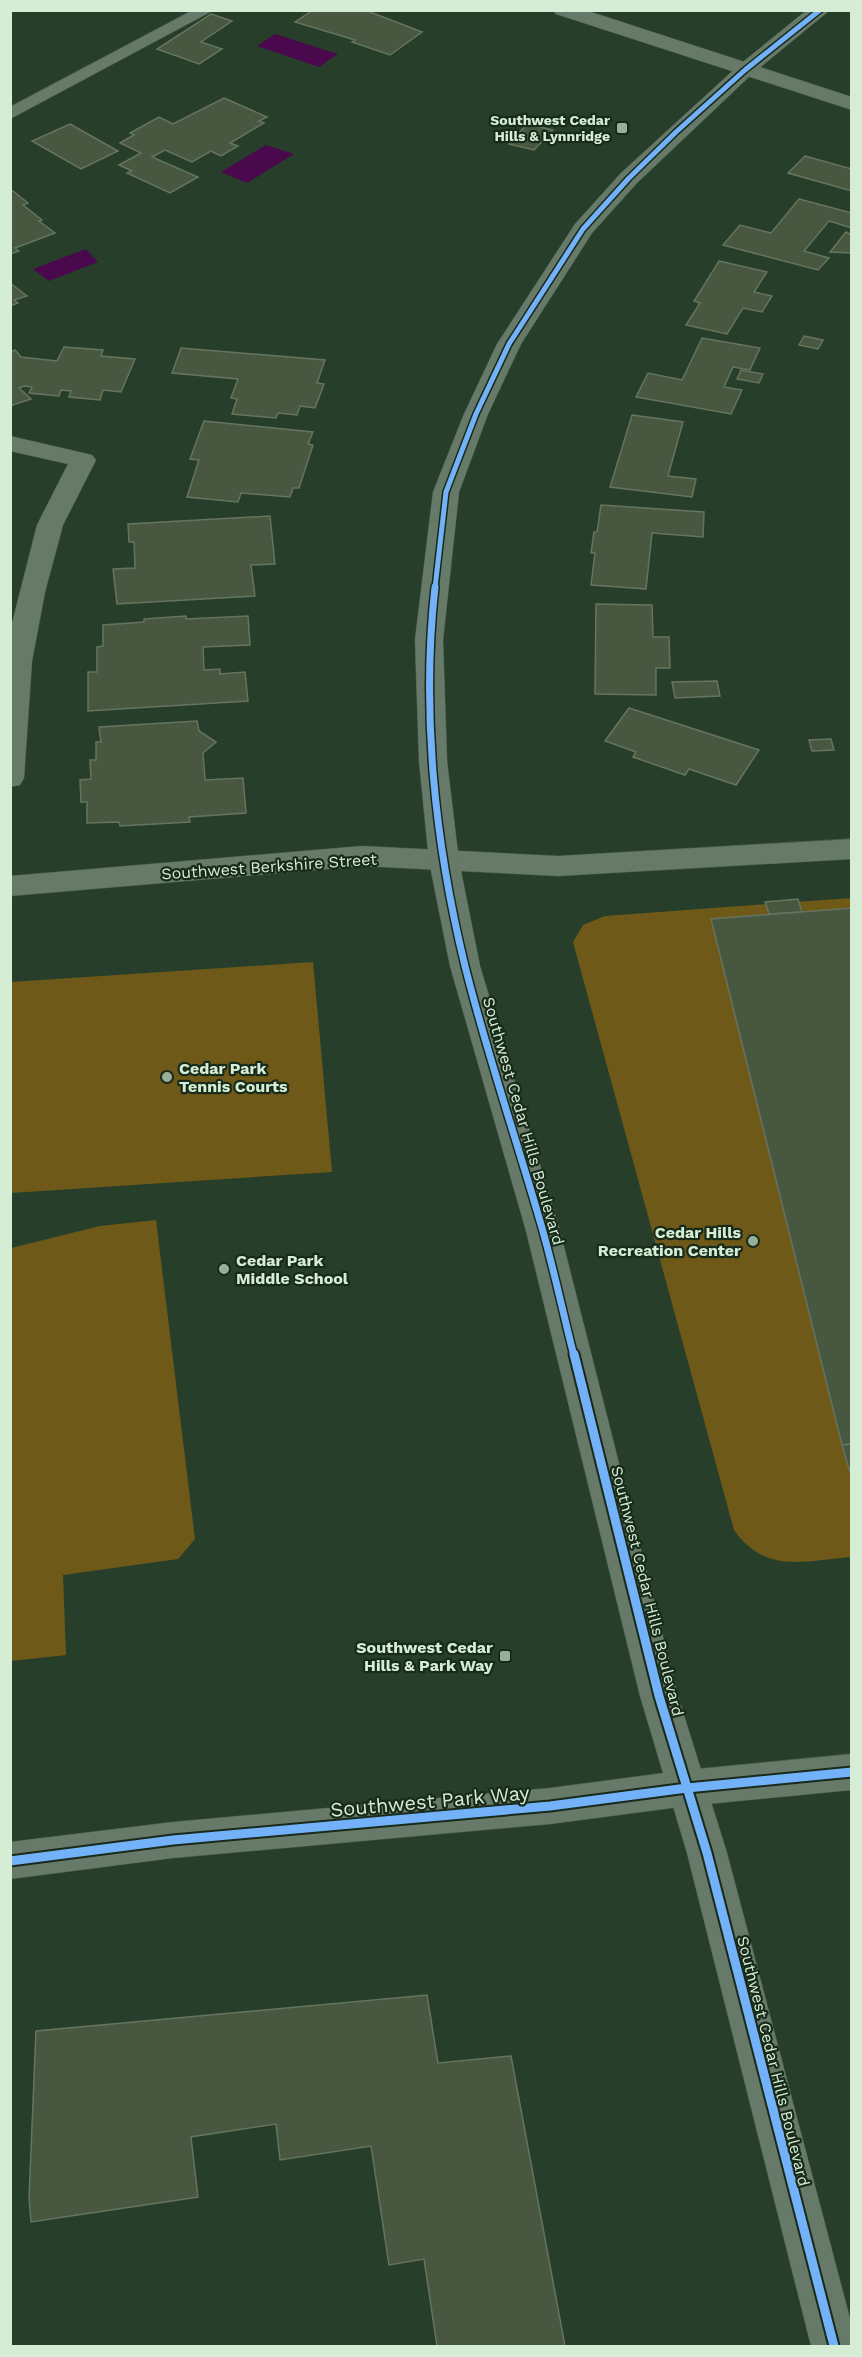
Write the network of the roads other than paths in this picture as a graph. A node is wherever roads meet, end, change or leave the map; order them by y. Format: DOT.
graph roads {
  1 [pos="206,10"];
  2 [pos="563,10"];
  3 [pos="820,10"];
  4 [pos="746,70"];
  5 [pos="852,104"];
  6 [pos="10,114"];
  7 [pos="10,443"];
  8 [pos="10,778"];
  9 [pos="852,849"];
  10 [pos="444,861"];
  11 [pos="10,886"];
  12 [pos="852,1772"];
  13 [pos="687,1788"];
  14 [pos="10,1861"];
  15 [pos="834,2346"];
  1 -- 6 [label="lane"];
  2 -- 4 [label="main road"];
  3 -- 4 [label="main road, Southwest Cedar Hills Boulevard"];
  4 -- 5 [label="main road"];
  4 -- 10 [label="main road, Southwest Cedar Hills Boulevard"];
  7 -- 8 [label="main road"];
  9 -- 10 [label="main road, Southwest Berkshire Street"];
  10 -- 11 [label="main road, Southwest Berkshire Street"];
  10 -- 13 [label="main road, Southwest Cedar Hills Boulevard"];
  12 -- 13 [label="main road, Southwest Park Way"];
  13 -- 14 [label="main road, Southwest Park Way"];
  13 -- 15 [label="main road, Southwest Cedar Hills Boulevard"];
}
